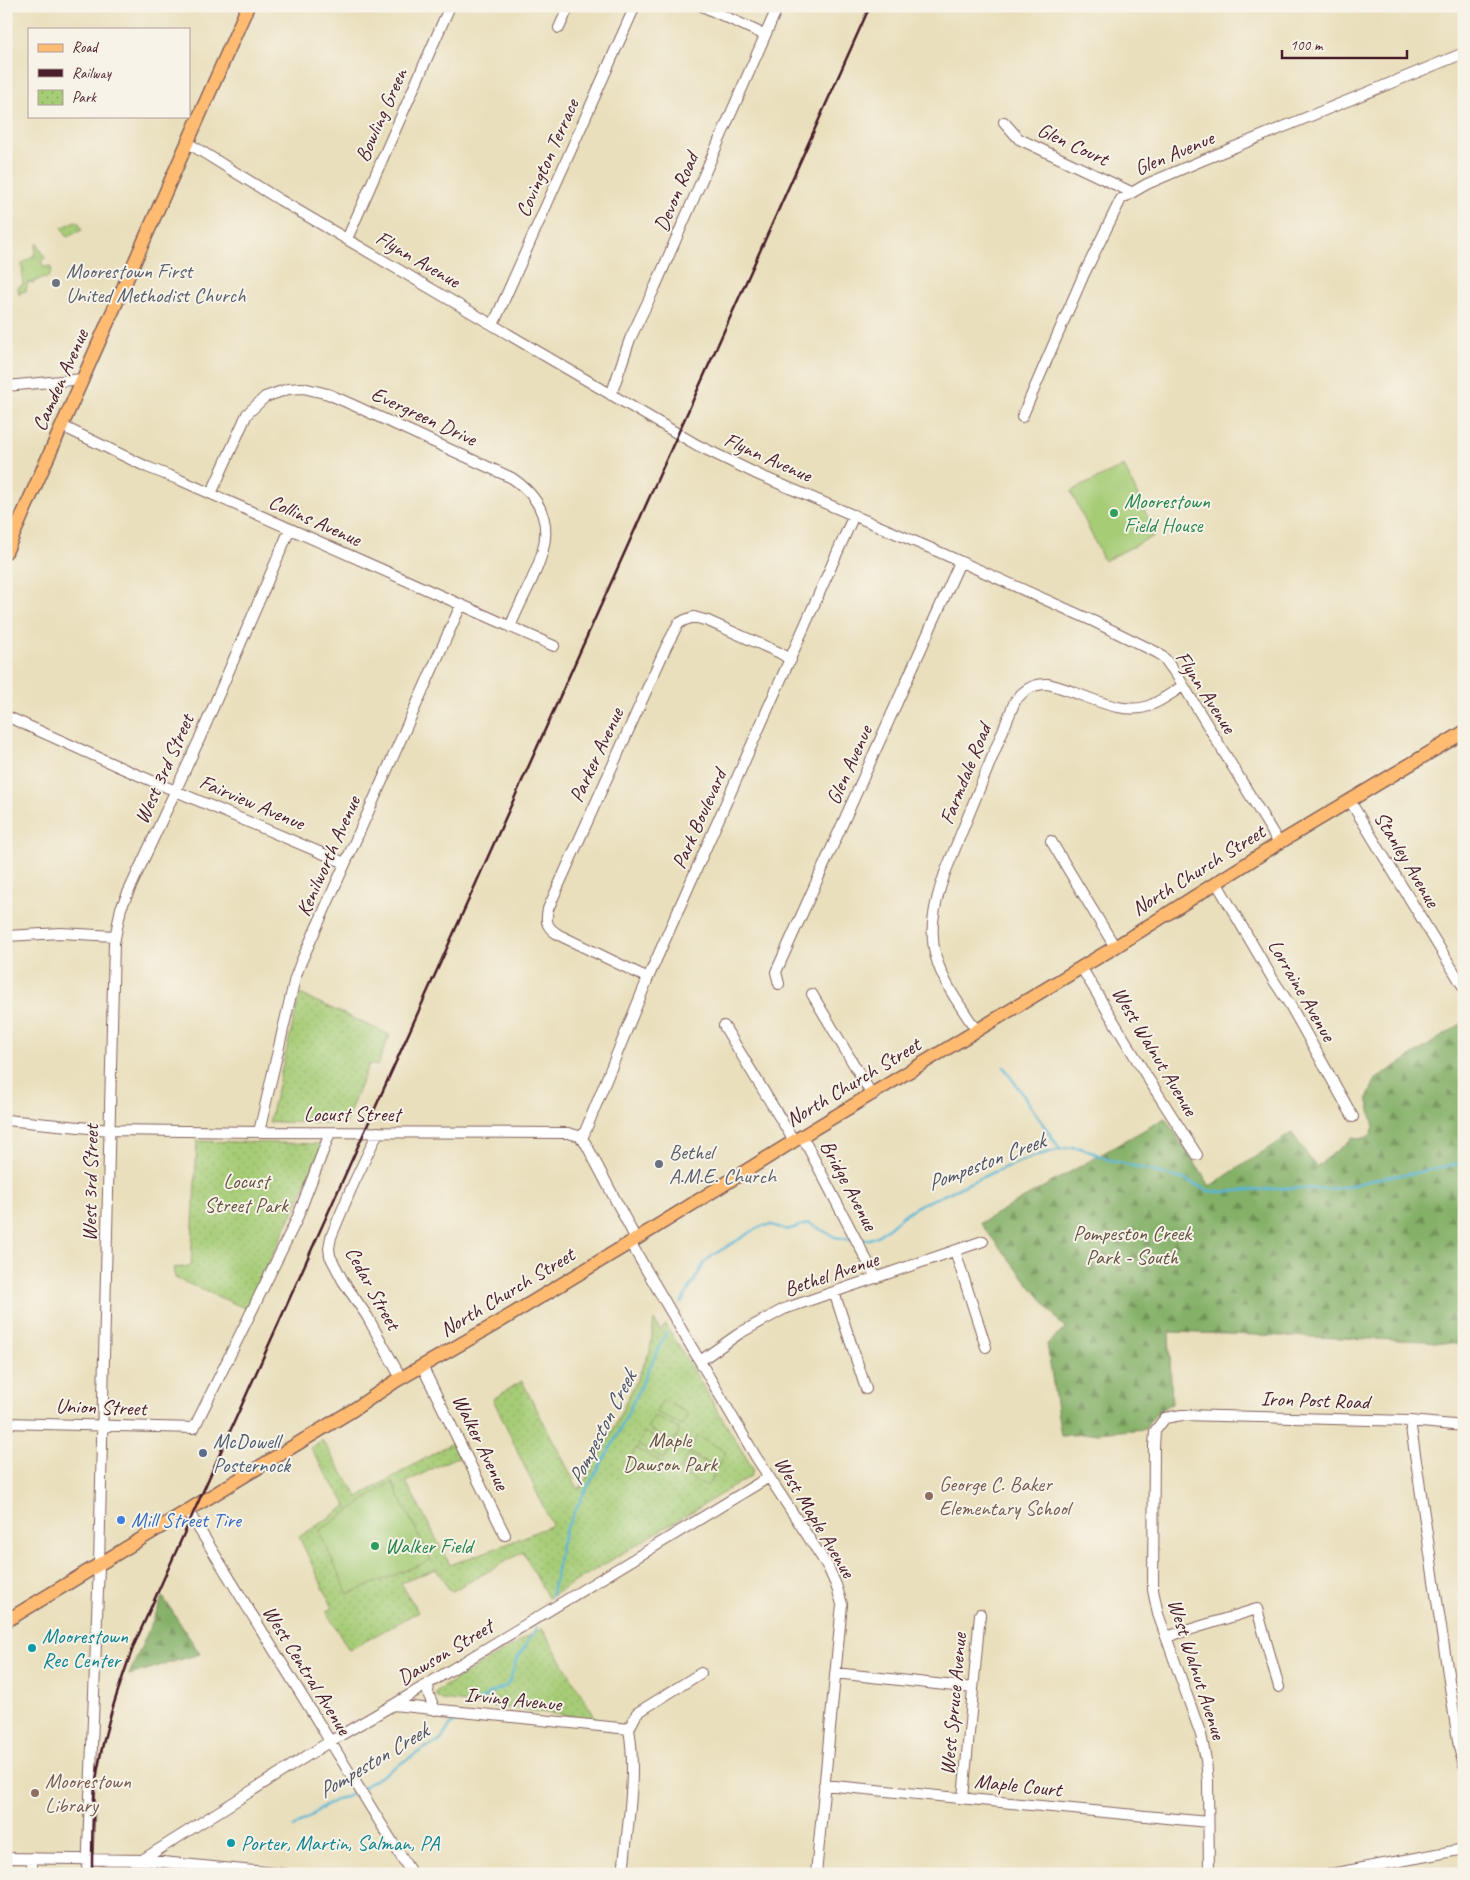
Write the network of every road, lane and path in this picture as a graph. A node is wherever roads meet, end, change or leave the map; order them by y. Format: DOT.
graph roads {
  1 [pos="248,6"];
  2 [pos="450,6"];
  3 [pos="569,6"];
  4 [pos="635,6"];
  5 [pos="702,6"];
  6 [pos="778,6"];
  7 [pos="559,28"];
  8 [pos="765,35"];
  9 [pos="1464,53"];
  10 [pos="1004,122"];
  11 [pos="188,143"];
  12 [pos="1132,192"];
  13 [pos="347,239"];
  14 [pos="494,325"];
  15 [pos="82,380"];
  16 [pos="6,386"];
  17 [pos="611,395"];
  18 [pos="1022,417"];
  19 [pos="62,426"];
  20 [pos="212,494"];
  21 [pos="854,515"];
  22 [pos="290,529"];
  23 [pos="6,552"];
  24 [pos="960,562"];
  25 [pos="460,605"];
  26 [pos="510,626"];
  27 [pos="554,646"];
  28 [pos="791,660"];
  29 [pos="1183,686"];
  30 [pos="6,716"];
  31 [pos="1464,732"];
  32 [pos="175,790"];
  33 [pos="1350,801"];
  34 [pos="1051,842"];
  35 [pos="1279,843"];
  36 [pos="345,863"];
  37 [pos="1216,882"];
  38 [pos="6,936"];
  39 [pos="115,936"];
  40 [pos="1115,947"];
  41 [pos="1081,967"];
  42 [pos="648,978"];
  43 [pos="779,984"];
  44 [pos="1464,988"];
  45 [pos="812,994"];
  46 [pos="724,1026"];
  47 [pos="977,1031"];
  48 [pos="872,1094"];
  49 [pos="1354,1117"];
  50 [pos="6,1120"];
  51 [pos="110,1130"];
  52 [pos="259,1132"];
  53 [pos="378,1132"];
  54 [pos="330,1133"];
  55 [pos="582,1139"];
  56 [pos="798,1139"];
  57 [pos="1197,1155"];
  58 [pos="633,1241"];
  59 [pos="983,1241"];
  60 [pos="955,1251"];
  61 [pos="876,1278"];
  62 [pos="834,1292"];
  63 [pos="986,1347"];
  64 [pos="700,1361"];
  65 [pos="422,1366"];
  66 [pos="402,1378"];
  67 [pos="866,1389"];
  68 [pos="1165,1418"];
  69 [pos="1410,1421"];
  70 [pos="6,1423"];
  71 [pos="103,1425"];
  72 [pos="1464,1426"];
  73 [pos="769,1477"];
  74 [pos="188,1511"];
  75 [pos="506,1535"];
  76 [pos="99,1565"];
  77 [pos="980,1614"];
  78 [pos="6,1621"];
  79 [pos="1166,1637"];
  80 [pos="700,1673"];
  81 [pos="835,1673"];
  82 [pos="429,1683"];
  83 [pos="1278,1686"];
  84 [pos="973,1688"];
  85 [pos="393,1706"];
  86 [pos="435,1710"];
  87 [pos="629,1729"];
  88 [pos="330,1742"];
  89 [pos="1464,1766"];
  90 [pos="824,1785"];
  91 [pos="963,1798"];
  92 [pos="1208,1822"];
  93 [pos="1464,1849"];
  94 [pos="6,1858"];
  95 [pos="32,1858"];
  96 [pos="87,1859"];
  97 [pos="142,1860"];
  98 [pos="32,1874"];
  99 [pos="87,1874"];
  100 [pos="285,1874"];
  101 [pos="412,1874"];
  102 [pos="623,1874"];
  103 [pos="816,1874"];
  104 [pos="1210,1874"];
  105 [pos="1331,1874"];
  1 -- 11 [label="main road, Camden Avenue"];
  2 -- 13 [label="street, Bowling Green"];
  3 -- 7 [label="street"];
  4 -- 14 [label="street, Covington Terrace"];
  5 -- 8 [label="street"];
  6 -- 8 [label="street, Devon Road"];
  8 -- 17 [label="street, Devon Road"];
  9 -- 12 [label="street, Glen Avenue"];
  10 -- 12 [label="street, Glen Court"];
  11 -- 13 [label="street, Flynn Avenue"];
  11 -- 15 [label="main road, Camden Avenue"];
  12 -- 18 [label="street, Glen Avenue"];
  13 -- 14 [label="street, Flynn Avenue"];
  14 -- 17 [label="street, Flynn Avenue"];
  15 -- 16 [label="street"];
  15 -- 19 [label="main road, Camden Avenue"];
  17 -- 21 [label="street, Flynn Avenue"];
  19 -- 20 [label="street, Collins Avenue"];
  19 -- 23 [label="main road, Camden Avenue"];
  20 -- 22 [label="street, Collins Avenue"];
  20 -- 26 [label="street, Evergreen Drive"];
  21 -- 24 [label="street, Flynn Avenue"];
  21 -- 28 [label="street, Park Boulevard"];
  22 -- 25 [label="street, Collins Avenue"];
  22 -- 32 [label="street, West 3rd Street"];
  24 -- 29 [label="street, Flynn Avenue"];
  24 -- 43 [label="street, Glen Avenue"];
  25 -- 26 [label="street, Collins Avenue"];
  25 -- 36 [label="street, Kenilworth Avenue"];
  26 -- 27 [label="street, Collins Avenue"];
  28 -- 42 [label="street, Park Boulevard"];
  28 -- 42 [label="street, Parker Avenue"];
  29 -- 35 [label="street, Flynn Avenue"];
  29 -- 47 [label="street, Farmdale Road"];
  30 -- 32 [label="street, Fairview Avenue"];
  31 -- 33 [label="main road, North Church Street"];
  32 -- 36 [label="street, Fairview Avenue"];
  32 -- 39 [label="street, West 3rd Street"];
  33 -- 35 [label="main road, North Church Street"];
  33 -- 44 [label="street, Stanley Avenue"];
  34 -- 40 [label="street"];
  35 -- 37 [label="main road, North Church Street"];
  36 -- 52 [label="street, Kenilworth Avenue"];
  37 -- 40 [label="main road, North Church Street"];
  37 -- 49 [label="street, Lorraine Avenue"];
  38 -- 39 [label="street"];
  39 -- 51 [label="street, West 3rd Street"];
  40 -- 41 [label="main road, North Church Street"];
  41 -- 47 [label="main road, North Church Street"];
  41 -- 57 [label="street, West Walnut Avenue"];
  42 -- 55 [label="street, Park Boulevard"];
  45 -- 48 [label="street"];
  46 -- 56 [label="street, Bridge Avenue"];
  47 -- 48 [label="main road, North Church Street"];
  48 -- 56 [label="main road, North Church Street"];
  50 -- 51 [label="street, Locust Street"];
  51 -- 52 [label="street, Locust Street"];
  51 -- 71 [label="street, West 3rd Street"];
  52 -- 54 [label="street, Locust Street"];
  53 -- 54 [label="street, Locust Street"];
  53 -- 55 [label="street, Locust Street"];
  53 -- 66 [label="street, Cedar Street"];
  54 -- 71 [label="street, Union Street"];
  55 -- 58 [label="street"];
  56 -- 58 [label="main road, North Church Street"];
  56 -- 61 [label="street, Bridge Avenue"];
  58 -- 64 [label="street, West Maple Avenue"];
  58 -- 65 [label="main road, North Church Street"];
  59 -- 60 [label="street, Bethel Avenue"];
  60 -- 61 [label="street, Bethel Avenue"];
  60 -- 63 [label="street"];
  61 -- 62 [label="street, Bethel Avenue"];
  62 -- 64 [label="street, Bethel Avenue"];
  62 -- 67 [label="street"];
  64 -- 73 [label="street, West Maple Avenue"];
  65 -- 66 [label="main road, North Church Street"];
  65 -- 75 [label="street, Walker Avenue"];
  66 -- 74 [label="main road, North Church Street"];
  68 -- 69 [label="street, Iron Post Road"];
  68 -- 79 [label="street, West Walnut Avenue"];
  69 -- 72 [label="street, Iron Post Road"];
  69 -- 89 [label="street"];
  70 -- 71 [label="street, Union Street"];
  71 -- 76 [label="street, West 3rd Street"];
  73 -- 81 [label="street, West Maple Avenue"];
  73 -- 82 [label="street, Dawson Street"];
  74 -- 76 [label="main road, North Church Street"];
  74 -- 88 [label="street, West Central Avenue"];
  76 -- 78 [label="main road, North Church Street"];
  76 -- 96 [label="street, West 3rd Street"];
  77 -- 84 [label="street, West Spruce Avenue"];
  79 -- 83 [label="street"];
  79 -- 92 [label="street, West Walnut Avenue"];
  80 -- 87 [label="street"];
  81 -- 84 [label="street"];
  81 -- 90 [label="street, West Maple Avenue"];
  82 -- 85 [label="street, Dawson Street"];
  82 -- 86 [label="street"];
  84 -- 91 [label="street, West Spruce Avenue"];
  85 -- 86 [label="street, Irving Avenue"];
  85 -- 88 [label="street, Dawson Street"];
  86 -- 87 [label="street, Irving Avenue"];
  87 -- 102 [label="street"];
  88 -- 97 [label="street, Dawson Street"];
  88 -- 101 [label="street, West Central Avenue"];
  90 -- 91 [label="street, Maple Court"];
  90 -- 103 [label="street, West Maple Avenue"];
  91 -- 92 [label="street, Maple Court"];
  92 -- 104 [label="street, West Walnut Avenue"];
  93 -- 105 [label="street"];
  94 -- 95 [label="street"];
  95 -- 96 [label="street"];
  95 -- 98 [label="street"];
  96 -- 97 [label="street"];
  96 -- 99 [label="street, West 3rd Street"];
  97 -- 100 [label="street"];
}
